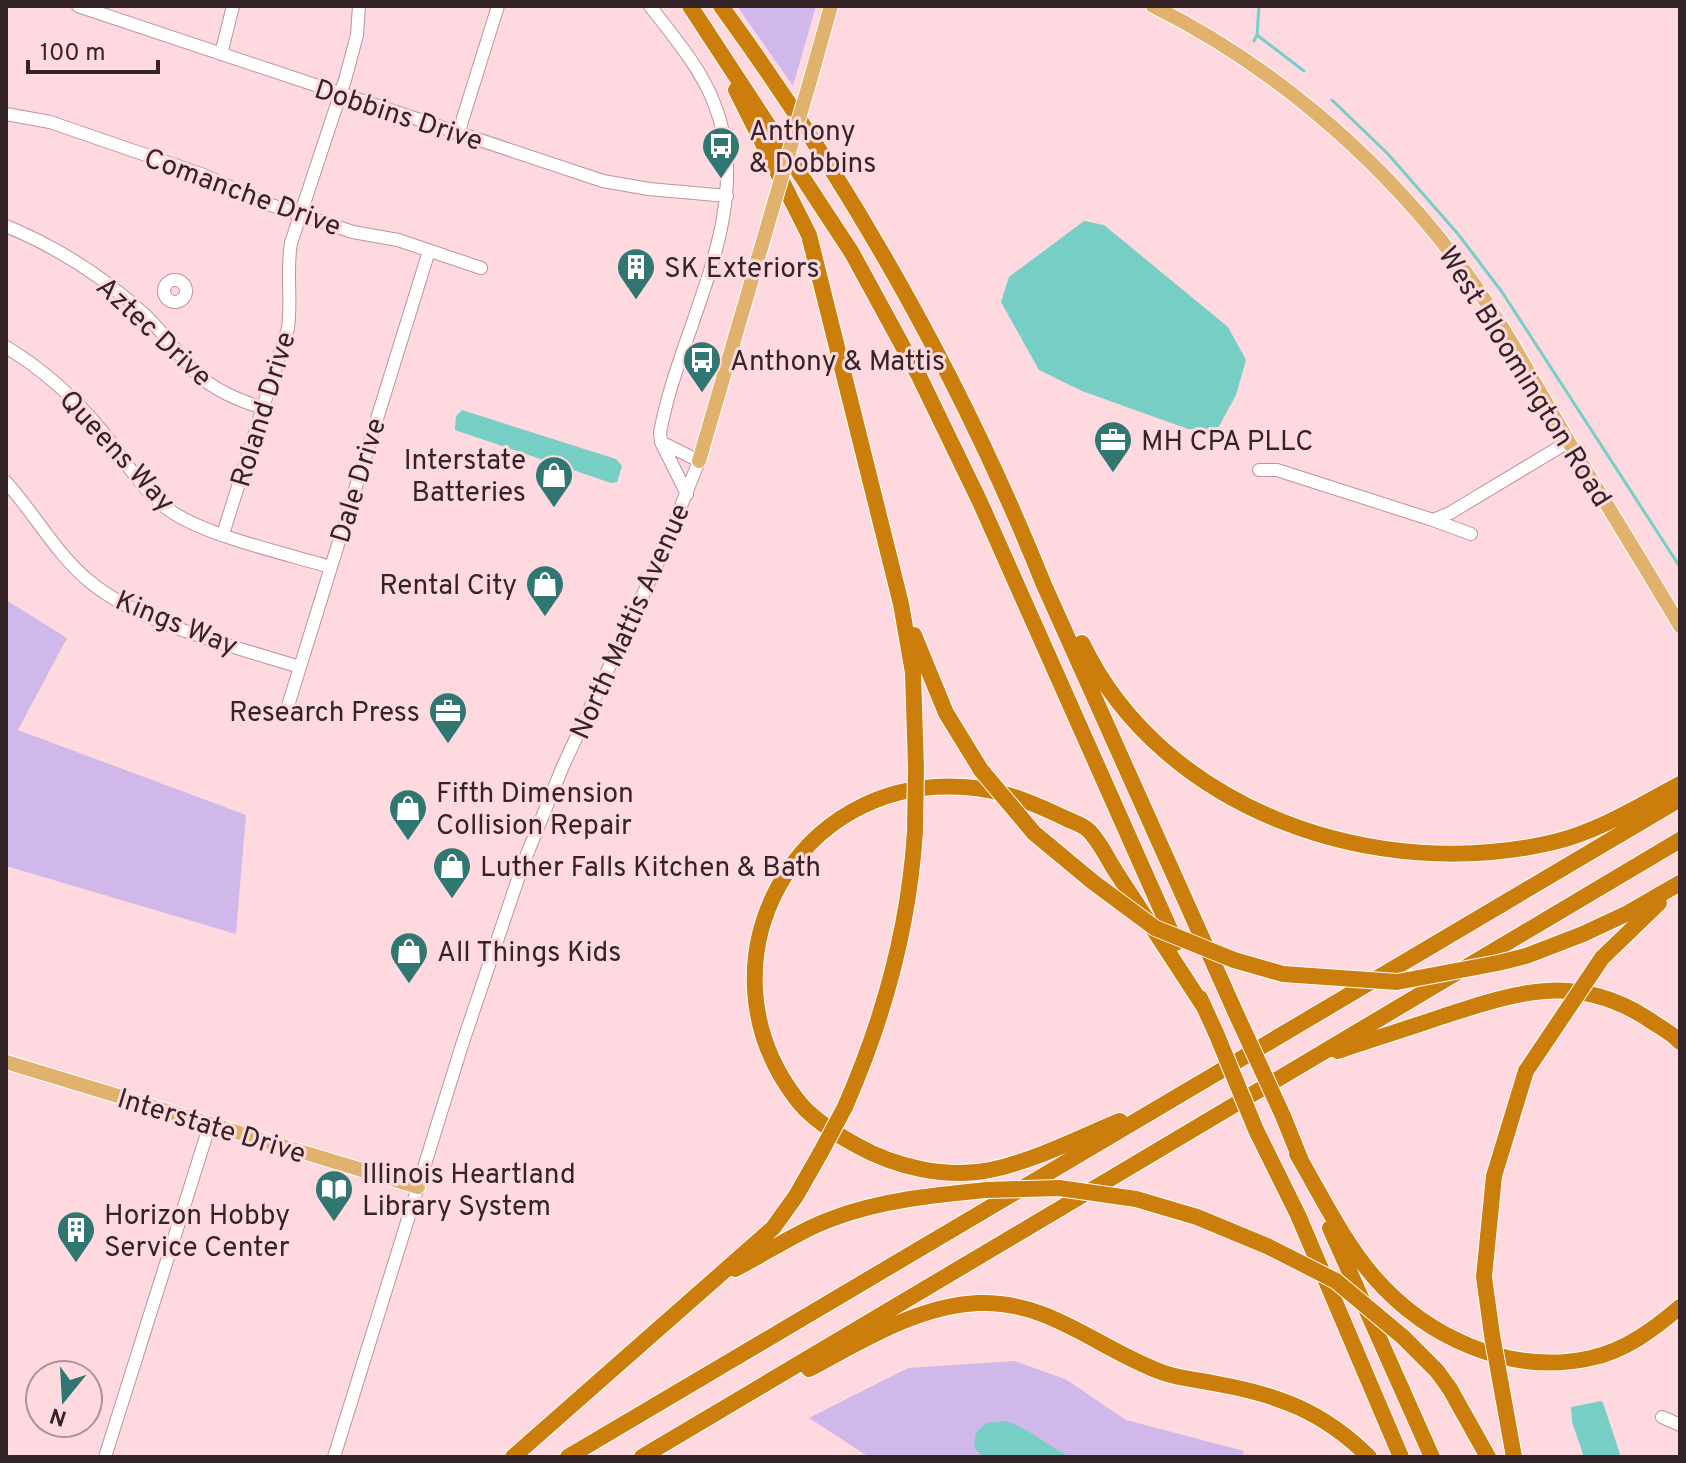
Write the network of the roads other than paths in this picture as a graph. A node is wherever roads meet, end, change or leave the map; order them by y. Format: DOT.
graph roads {
  1 [pos="78,6"];
  2 [pos="233,6"];
  3 [pos="359,6"];
  4 [pos="498,6"];
  5 [pos="650,6"];
  6 [pos="690,6"];
  7 [pos="721,6"];
  8 [pos="831,6"];
  9 [pos="1153,6"];
  10 [pos="704,24"];
  11 [pos="221,54"];
  12 [pos="340,95"];
  13 [pos="6,114"];
  14 [pos="458,134"];
  15 [pos="727,196"];
  16 [pos="300,215"];
  17 [pos="6,226"];
  18 [pos="429,251"];
  19 [pos="481,268"];
  20 [pos="167,299"];
  21 [pos="147,317"];
  22 [pos="6,347"];
  23 [pos="263,408"];
  24 [pos="661,442"];
  25 [pos="1568,442"];
  26 [pos="699,461"];
  27 [pos="1259,470"];
  28 [pos="6,482"];
  29 [pos="687,494"];
  30 [pos="1018,520"];
  31 [pos="1433,520"];
  32 [pos="223,534"];
  33 [pos="1471,534"];
  34 [pos="330,567"];
  35 [pos="901,604"];
  36 [pos="1680,626"];
  37 [pos="300,667"];
  38 [pos="287,709"];
  39 [pos="1680,784"];
  40 [pos="1680,799"];
  41 [pos="1680,840"];
  42 [pos="1679,884"];
  43 [pos="1204,1007"];
  44 [pos="1680,1042"];
  45 [pos="6,1062"];
  46 [pos="1306,1062"];
  47 [pos="1170,1101"];
  48 [pos="210,1124"];
  49 [pos="1297,1154"];
  50 [pos="418,1187"];
  51 [pos="713,1281"];
  52 [pos="1680,1307"];
  53 [pos="1662,1417"];
  54 [pos="700,1423"];
  55 [pos="1680,1425"];
  56 [pos="105,1457"];
  57 [pos="334,1457"];
  58 [pos="513,1457"];
  59 [pos="568,1457"];
  60 [pos="642,1457"];
  61 [pos="1369,1457"];
  62 [pos="1401,1457"];
  63 [pos="1432,1457"];
  64 [pos="1488,1457"];
  65 [pos="1514,1457"];
  1 -- 11 [label="street, Dobbins Drive"];
  2 -- 11 [label="street"];
  3 -- 12 [label="street, Roland Drive"];
  4 -- 14 [label="street"];
  5 -- 15 [label="street"];
  6 -- 10 [label="highway"];
  7 -- 30 [label="highway"];
  8 -- 26 [label="main road, North Mattis Avenue, bridge"];
  9 -- 25 [label="main road, West Bloomington Road"];
  10 -- 35 [label="highway"];
  10 -- 43 [label="highway"];
  11 -- 12 [label="street, Dobbins Drive"];
  12 -- 14 [label="street, Dobbins Drive"];
  12 -- 16 [label="street, Roland Drive"];
  13 -- 16 [label="street, Comanche Drive"];
  14 -- 15 [label="street, Dobbins Drive"];
  15 -- 24 [label="street"];
  16 -- 18 [label="street, Comanche Drive"];
  16 -- 23 [label="street, Roland Drive"];
  17 -- 21 [label="street, Aztec Drive"];
  18 -- 19 [label="street, Comanche Drive"];
  18 -- 34 [label="street, Dale Drive"];
  20 -- 21 [label="street"];
  21 -- 23 [label="street, Aztec Drive"];
  22 -- 32 [label="street, Queens Way"];
  23 -- 32 [label="street, Roland Drive"];
  24 -- 26 [label="street"];
  24 -- 29 [label="street"];
  25 -- 31 [label="street"];
  25 -- 36 [label="main road, West Bloomington Road"];
  26 -- 29 [label="street, North Mattis Avenue"];
  27 -- 31 [label="street"];
  28 -- 37 [label="street, Kings Way"];
  29 -- 50 [label="street, North Mattis Avenue"];
  30 -- 39 [label="highway"];
  30 -- 49 [label="highway, bridge"];
  31 -- 33 [label="street"];
  32 -- 34 [label="street, Queens Way"];
  34 -- 37 [label="street, Dale Drive"];
  35 -- 42 [label="highway, bridge"];
  35 -- 51 [label="highway, bridge"];
  37 -- 38 [label="street, Dale Drive"];
  40 -- 47 [label="highway"];
  41 -- 46 [label="highway"];
  42 -- 65 [label="highway, bridge"];
  43 -- 47 [label="highway"];
  43 -- 62 [label="highway, bridge"];
  44 -- 46 [label="highway"];
  45 -- 48 [label="main road, Interstate Drive"];
  46 -- 54 [label="highway"];
  47 -- 59 [label="highway"];
  48 -- 50 [label="main road, Interstate Drive"];
  48 -- 56 [label="street"];
  49 -- 52 [label="highway"];
  49 -- 63 [label="highway"];
  50 -- 57 [label="street, North Mattis Avenue"];
  51 -- 58 [label="highway"];
  51 -- 64 [label="highway, bridge"];
  53 -- 55 [label="street"];
  54 -- 60 [label="highway"];
  54 -- 61 [label="highway"];
}
